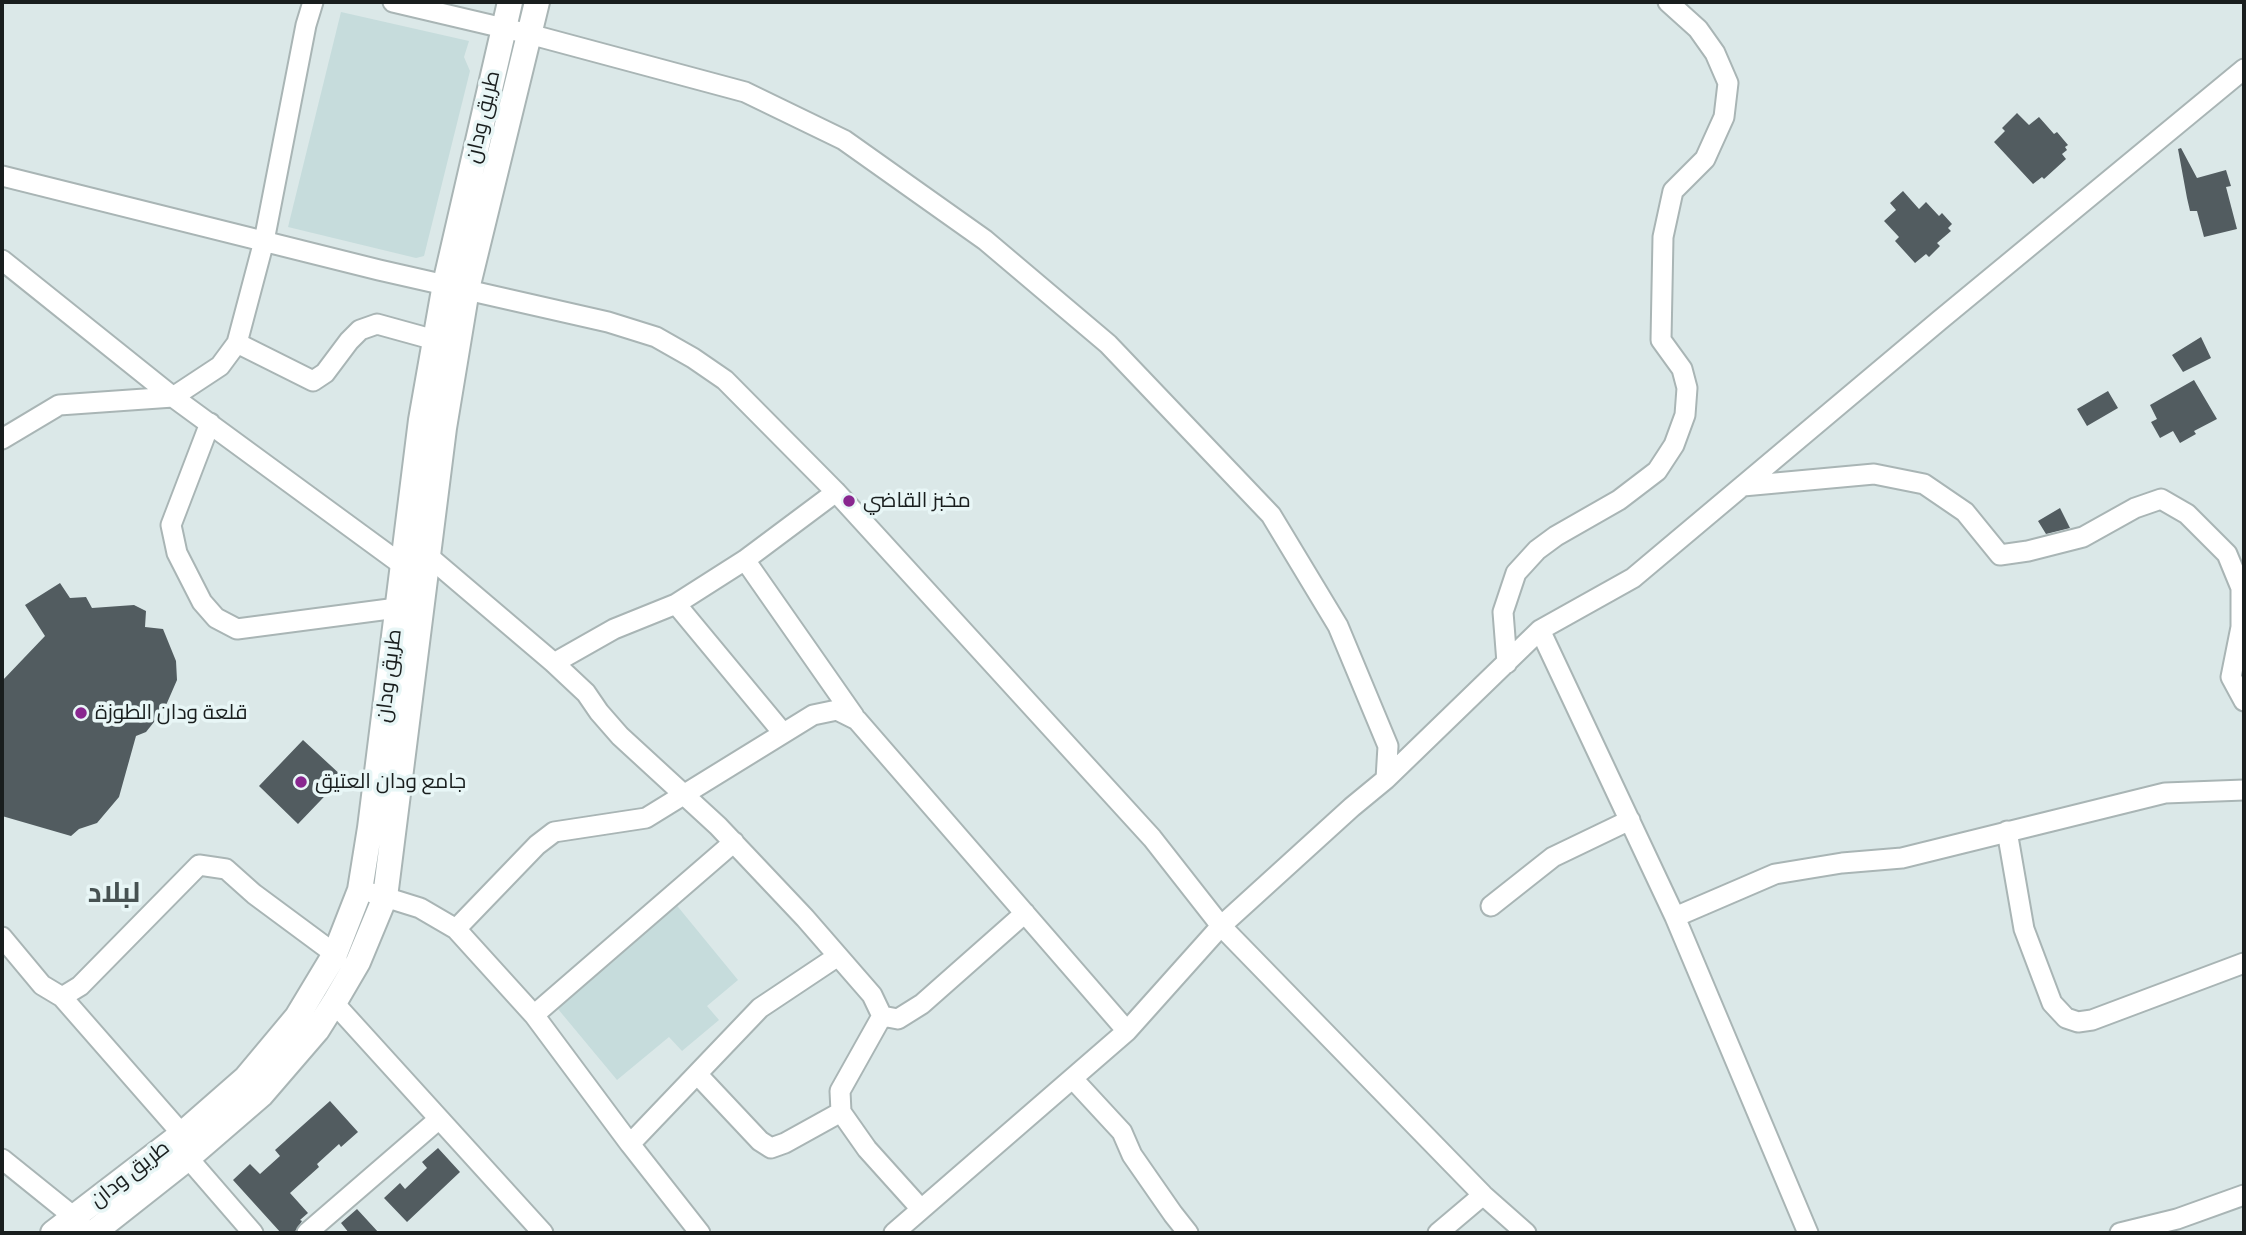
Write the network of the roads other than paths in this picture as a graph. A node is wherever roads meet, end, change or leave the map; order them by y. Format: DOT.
graph roads {
  1 [pos="313,2"];
  2 [pos="393,2"];
  3 [pos="509,2"];
  4 [pos="537,2"];
  5 [pos="1668,2"];
  6 [pos="503,28"];
  7 [pos="529,34"];
  8 [pos="2244,69"];
  9 [pos="2,176"];
  10 [pos="264,241"];
  11 [pos="2,260"];
  12 [pos="456,286"];
  13 [pos="435,341"];
  14 [pos="237,343"];
  15 [pos="173,397"];
  16 [pos="210,423"];
  17 [pos="2,439"];
  18 [pos="1743,486"];
  19 [pos="836,492"];
  20 [pos="427,555"];
  21 [pos="745,560"];
  22 [pos="401,564"];
  23 [pos="676,604"];
  24 [pos="397,608"];
  25 [pos="1540,630"];
  26 [pos="554,663"];
  27 [pos="1507,663"];
  28 [pos="2244,701"];
  29 [pos="857,720"];
  30 [pos="783,733"];
  31 [pos="1386,779"];
  32 [pos="2244,790"];
  33 [pos="684,794"];
  34 [pos="1630,820"];
  35 [pos="2007,831"];
  36 [pos="734,842"];
  37 [pos="360,890"];
  38 [pos="385,897"];
  39 [pos="1491,906"];
  40 [pos="1025,913"];
  41 [pos="1675,917"];
  42 [pos="1221,926"];
  43 [pos="456,929"];
  44 [pos="2,937"];
  45 [pos="335,954"];
  46 [pos="838,956"];
  47 [pos="2244,963"];
  48 [pos="62,997"];
  49 [pos="334,1003"];
  50 [pos="534,1015"];
  51 [pos="882,1016"];
  52 [pos="1127,1031"];
  53 [pos="697,1074"];
  54 [pos="1073,1079"];
  55 [pos="841,1112"];
  56 [pos="439,1119"];
  57 [pos="182,1134"];
  58 [pos="630,1144"];
  59 [pos="188,1158"];
  60 [pos="2,1159"];
  61 [pos="1483,1195"];
  62 [pos="2244,1195"];
  63 [pos="921,1209"];
  64 [pos="85,1228"];
  65 [pos="53,1233"];
  66 [pos="253,1233"];
  67 [pos="307,1233"];
  68 [pos="543,1233"];
  69 [pos="700,1233"];
  70 [pos="894,1233"];
  71 [pos="1188,1233"];
  72 [pos="1437,1233"];
  73 [pos="1526,1233"];
  74 [pos="1808,1233"];
  75 [pos="2120,1233"];
  1 -- 10 [label="street"];
  2 -- 6 [label="street"];
  3 -- 6 [label="main road, طريق ودان"];
  4 -- 7 [label="main road, طريق ودان"];
  5 -- 27 [label="street"];
  6 -- 7 [label="street"];
  6 -- 12 [label="main road, طريق ودان"];
  7 -- 12 [label="main road, طريق ودان"];
  7 -- 31 [label="street"];
  8 -- 18 [label="street"];
  9 -- 10 [label="street"];
  10 -- 12 [label="street"];
  10 -- 14 [label="street"];
  11 -- 15 [label="street"];
  12 -- 13 [label="main road, طريق ودان"];
  12 -- 19 [label="street"];
  12 -- 20 [label="main road, طريق ودان"];
  13 -- 14 [label="street"];
  13 -- 22 [label="main road, طريق ودان"];
  14 -- 15 [label="street"];
  15 -- 16 [label="street"];
  15 -- 17 [label="street"];
  16 -- 22 [label="street"];
  16 -- 24 [label="street"];
  18 -- 25 [label="street"];
  18 -- 28 [label="street"];
  19 -- 21 [label="street"];
  19 -- 42 [label="street"];
  20 -- 26 [label="street"];
  20 -- 38 [label="main road, طريق ودان"];
  21 -- 23 [label="street"];
  21 -- 29 [label="street"];
  22 -- 24 [label="main road, طريق ودان"];
  23 -- 26 [label="street"];
  23 -- 30 [label="street"];
  24 -- 37 [label="main road, طريق ودان"];
  25 -- 27 [label="street"];
  25 -- 34 [label="street"];
  26 -- 33 [label="street"];
  27 -- 31 [label="street"];
  29 -- 30 [label="street"];
  29 -- 40 [label="street"];
  30 -- 33 [label="street"];
  31 -- 42 [label="street"];
  32 -- 35 [label="street"];
  33 -- 36 [label="street"];
  33 -- 43 [label="street"];
  34 -- 39 [label="street"];
  34 -- 41 [label="street"];
  35 -- 41 [label="street"];
  35 -- 47 [label="street"];
  36 -- 46 [label="street"];
  36 -- 50 [label="street"];
  37 -- 38 [label="street"];
  37 -- 45 [label="main road, طريق ودان"];
  38 -- 43 [label="street"];
  38 -- 49 [label="main road, طريق ودان"];
  40 -- 51 [label="street"];
  40 -- 52 [label="street"];
  41 -- 74 [label="street"];
  42 -- 52 [label="street"];
  42 -- 61 [label="street"];
  43 -- 50 [label="street"];
  44 -- 48 [label="street"];
  45 -- 48 [label="street"];
  45 -- 57 [label="main road, طريق ودان"];
  46 -- 51 [label="street"];
  46 -- 53 [label="street"];
  48 -- 57 [label="street"];
  49 -- 56 [label="street"];
  49 -- 59 [label="main road, طريق ودان"];
  50 -- 58 [label="street"];
  51 -- 55 [label="street"];
  52 -- 54 [label="street"];
  53 -- 55 [label="street"];
  53 -- 58 [label="street"];
  54 -- 63 [label="street"];
  54 -- 71 [label="street"];
  55 -- 63 [label="street"];
  56 -- 67 [label="street"];
  56 -- 68 [label="street"];
  57 -- 64 [label="main road, طريق ودان"];
  58 -- 69 [label="street"];
  59 -- 64 [label="main road, طريق ودان"];
  59 -- 66 [label="street"];
  60 -- 64 [label="street"];
  61 -- 72 [label="street"];
  61 -- 73 [label="street"];
  62 -- 75 [label="street"];
  63 -- 70 [label="street"];
  64 -- 65 [label="main road, طريق ودان"];
}
